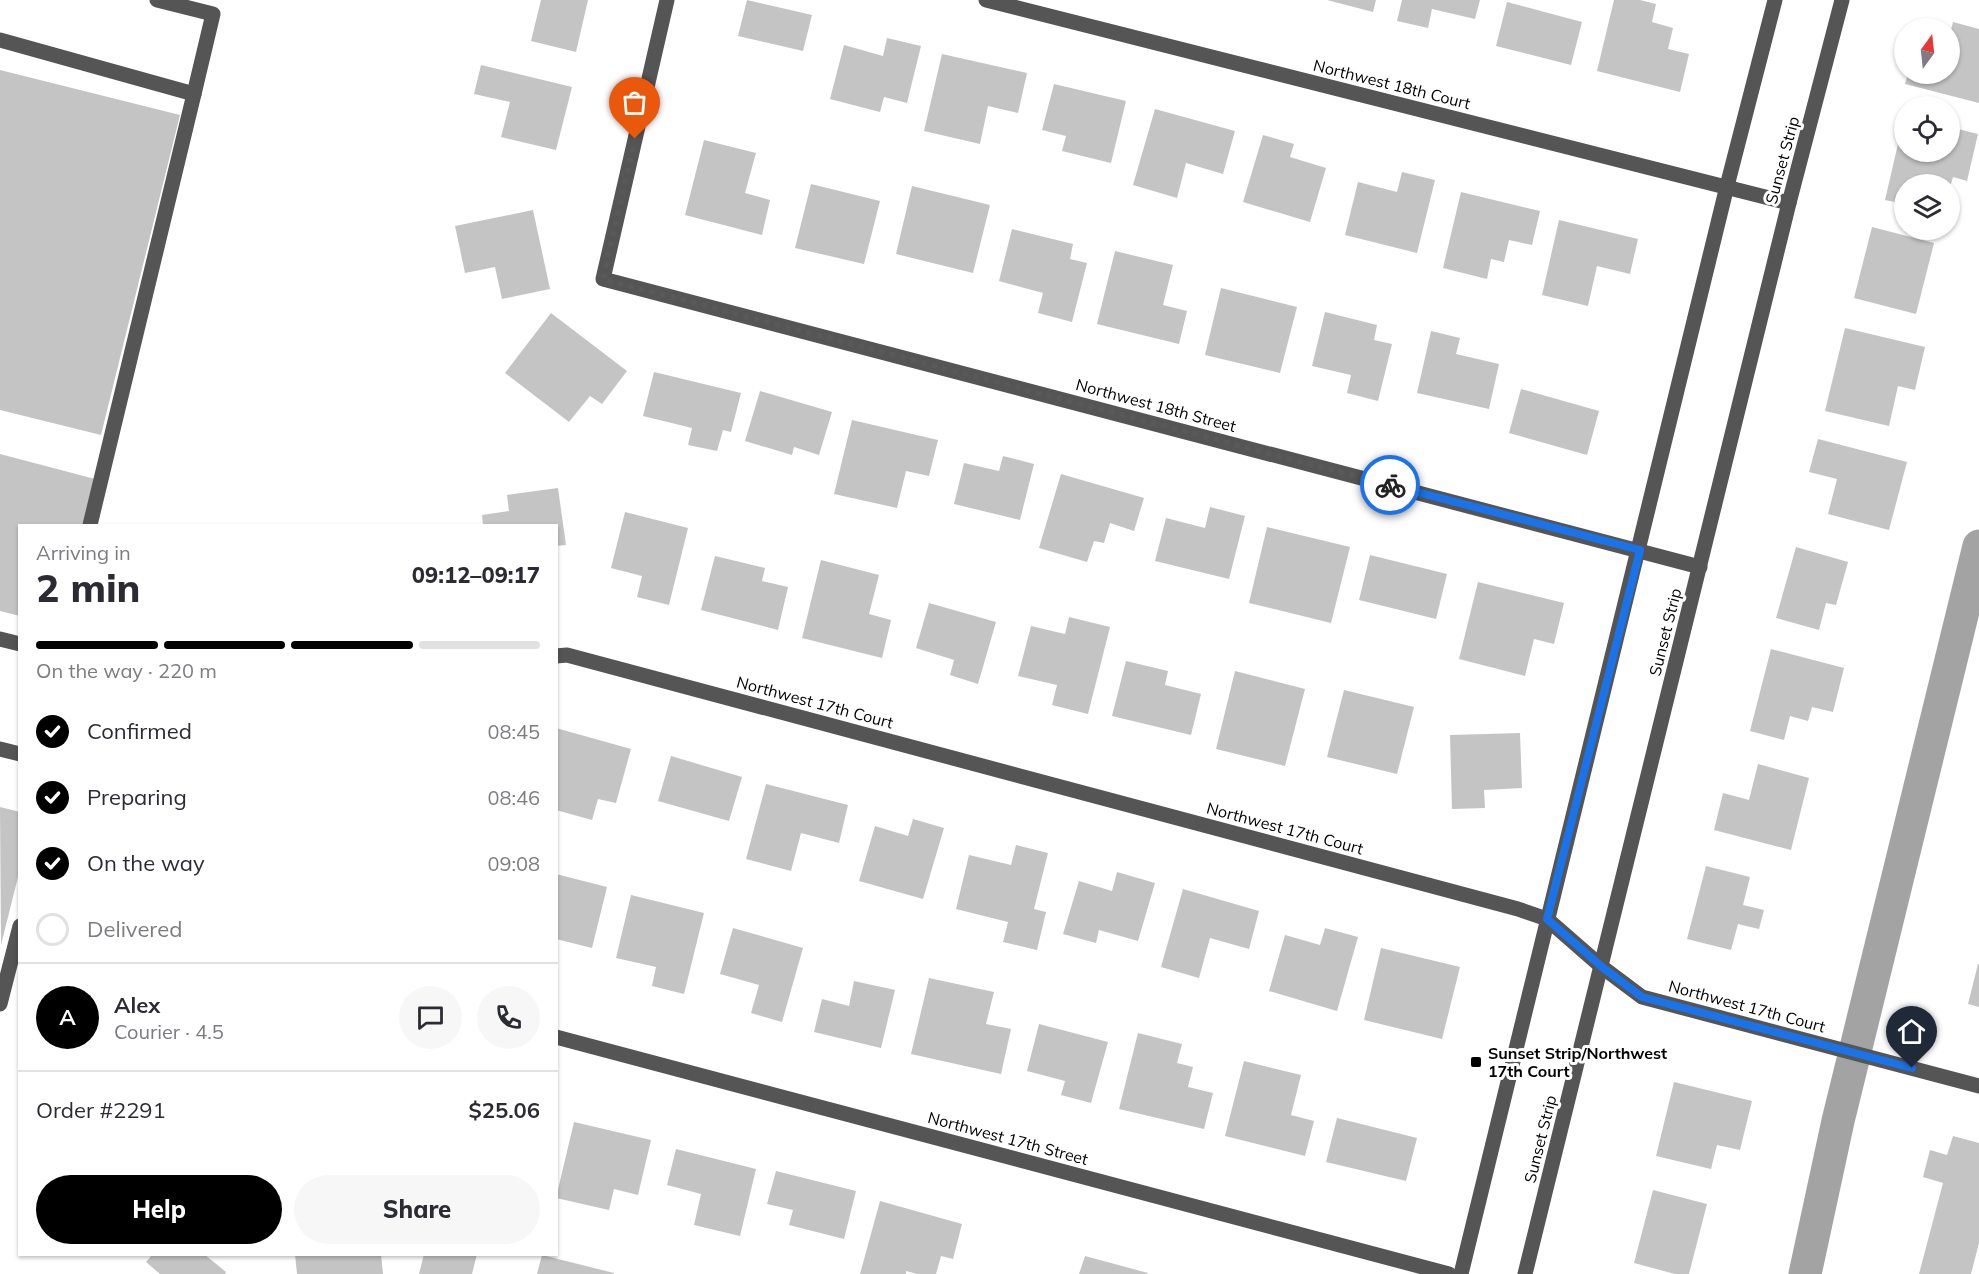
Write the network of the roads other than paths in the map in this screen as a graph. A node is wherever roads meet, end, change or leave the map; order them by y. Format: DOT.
graph roads {
  1 [pos="157,0"];
  2 [pos="667,0"];
  3 [pos="986,0"];
  4 [pos="1775,0"];
  5 [pos="1842,0"];
  6 [pos="0,40"];
  7 [pos="194,94"];
  8 [pos="1727,186"];
  9 [pos="1789,202"];
  10 [pos="90,524"];
  11 [pos="1640,550"];
  12 [pos="1700,567"];
  13 [pos="0,639"];
  14 [pos="18,644"];
  15 [pos="558,656"];
  16 [pos="0,749"];
  17 [pos="18,754"];
  18 [pos="1547,919"];
  19 [pos="18,934"];
  20 [pos="1602,967"];
  21 [pos="0,1004"];
  22 [pos="558,1038"];
  23 [pos="1979,1086"];
  24 [pos="1449,1274"];
  25 [pos="1461,1274"];
  26 [pos="1525,1274"];
  1 -- 7 [label="street"];
  2 -- 11 [label="street, Northwest 18th Street"];
  3 -- 8 [label="street, Northwest 18th Court"];
  4 -- 8 [label="street"];
  5 -- 9 [label="street, Sunset Strip"];
  6 -- 7 [label="street"];
  7 -- 10 [label="street"];
  8 -- 9 [label="street, Northwest 18th Court"];
  8 -- 11 [label="street"];
  9 -- 12 [label="street, Sunset Strip"];
  11 -- 12 [label="street, Northwest 18th Street"];
  11 -- 18 [label="street"];
  12 -- 20 [label="street, Sunset Strip"];
  13 -- 14 [label="street"];
  15 -- 18 [label="street, Northwest 17th Court"];
  16 -- 17 [label="street"];
  18 -- 20 [label="street, Northwest 17th Court"];
  18 -- 25 [label="street"];
  19 -- 21 [label="street"];
  20 -- 23 [label="street, Northwest 17th Court"];
  20 -- 26 [label="street, Sunset Strip"];
  22 -- 24 [label="street, Northwest 17th Street"];
}
